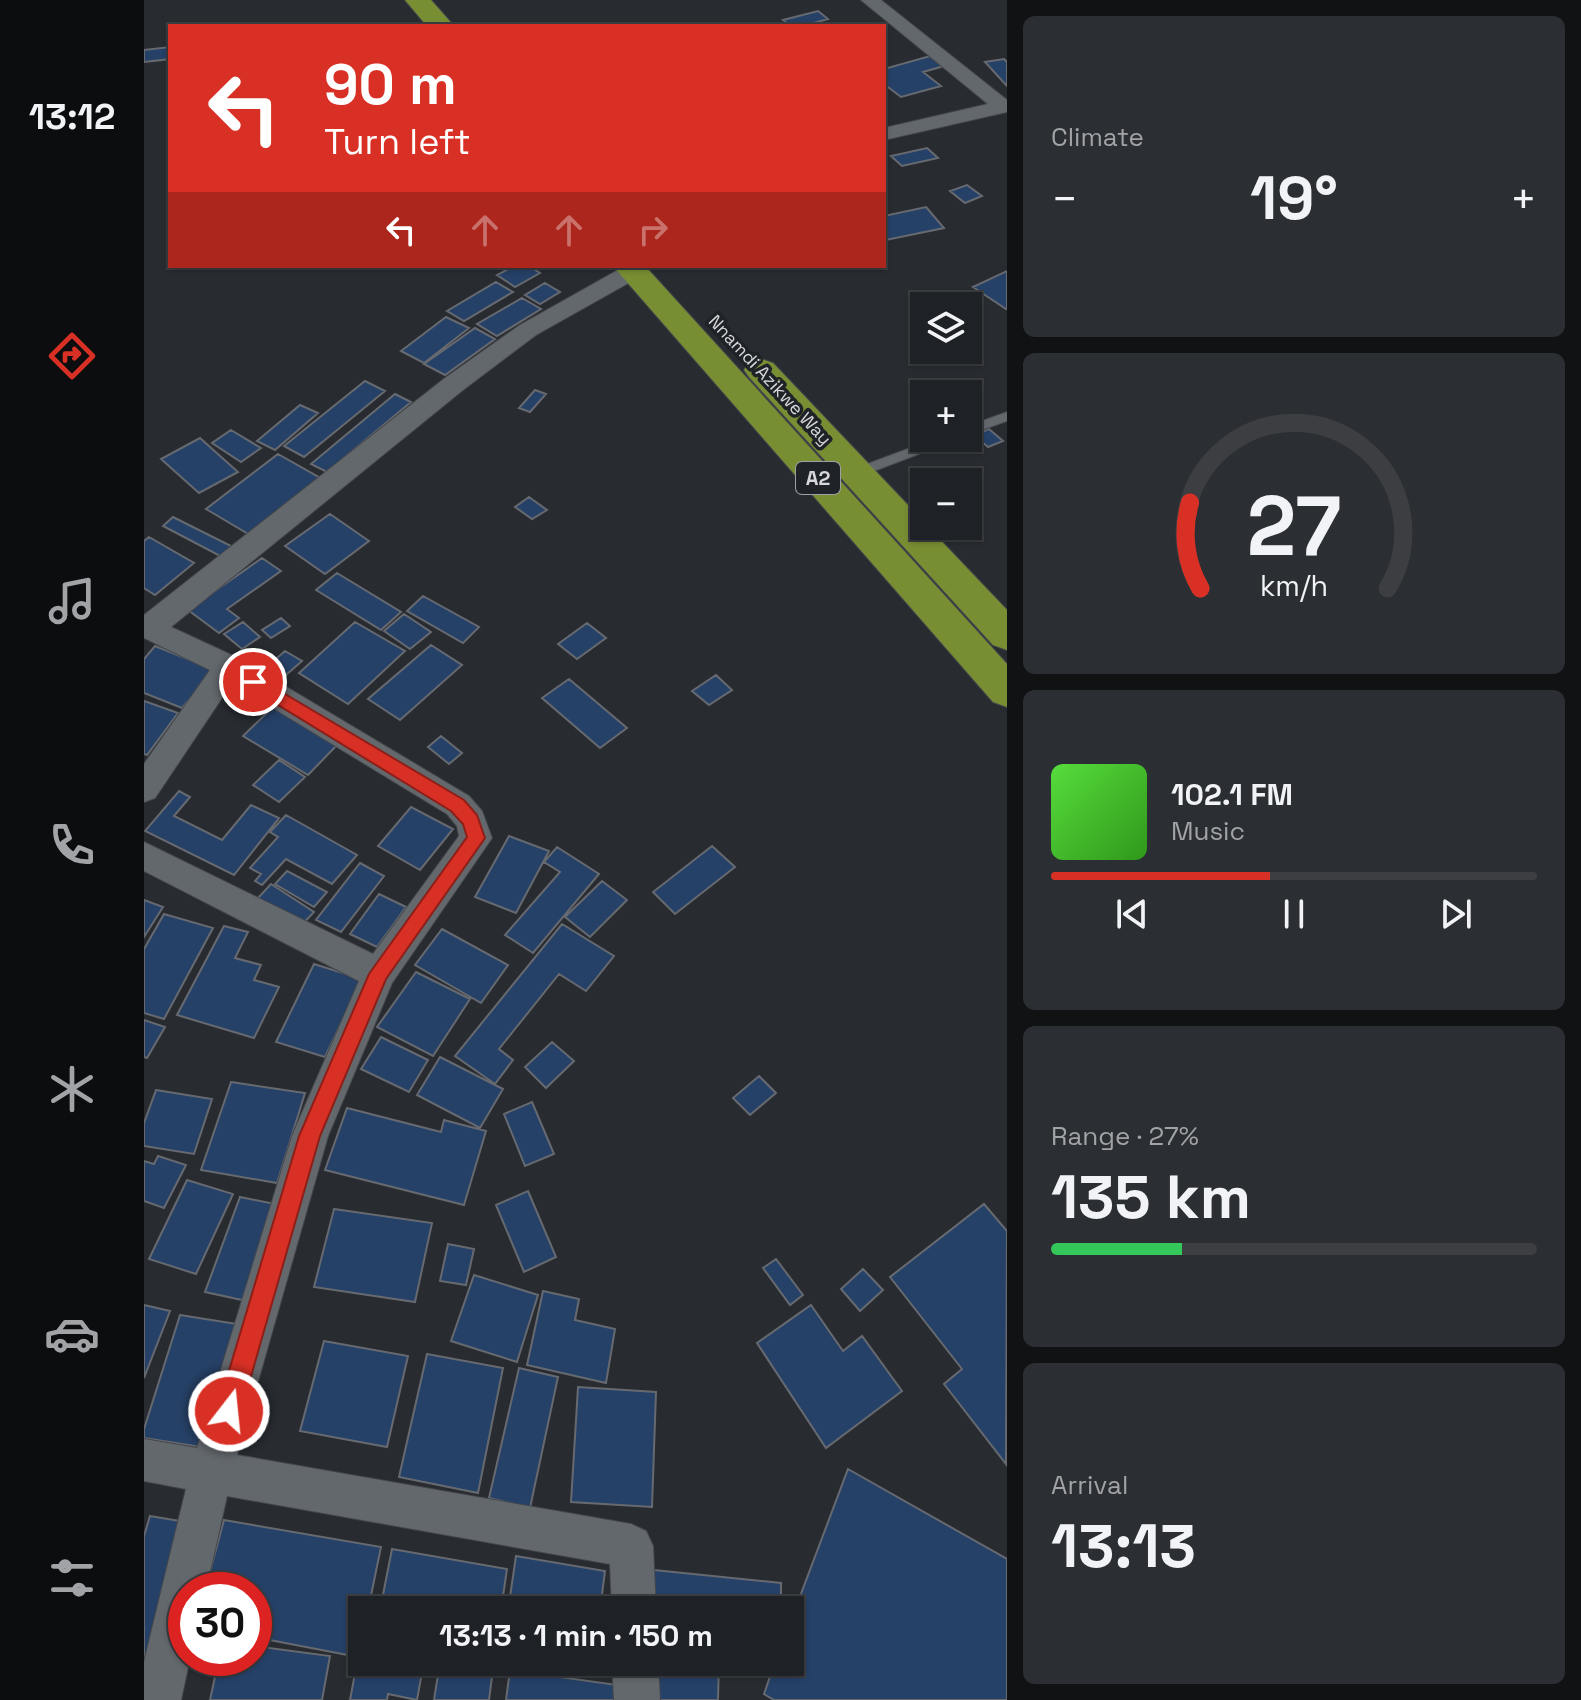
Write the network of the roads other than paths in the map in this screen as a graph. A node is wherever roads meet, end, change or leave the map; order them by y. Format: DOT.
graph roads {
  1 [pos="417,0"];
  2 [pos="870,0"];
  3 [pos="439,24"];
  4 [pos="1005,106"];
  5 [pos="886,134"];
  6 [pos="641,268"];
  7 [pos="1007,416"];
  8 [pos="982,426"];
  9 [pos="912,452"];
  10 [pos="856,473"];
  11 [pos="146,627"];
  12 [pos="1007,635"];
  13 [pos="228,666"];
  14 [pos="1007,691"];
  15 [pos="144,789"];
  16 [pos="144,856"];
  17 [pos="379,974"];
  18 [pos="144,1460"];
  19 [pos="211,1472"];
  20 [pos="633,1596"];
  21 [pos="636,1676"];
  22 [pos="158,1700"];
  23 [pos="637,1700"];
  1 -- 3 [label="highway"];
  2 -- 4 [label="street"];
  4 -- 5 [label="street"];
  6 -- 10 [label="highway, Nnamdi Azikwe Way / A2"];
  6 -- 11 [label="street"];
  6 -- 14 [label="highway, Nnamdi Azikwe Way / A2"];
  7 -- 8 [label="lane"];
  9 -- 10 [label="lane"];
  10 -- 12 [label="highway, Nnamdi Azikwe Way / A2"];
  11 -- 13 [label="street"];
  13 -- 15 [label="street"];
  13 -- 17 [label="street"];
  16 -- 17 [label="street"];
  17 -- 19 [label="street"];
  18 -- 19 [label="street"];
  19 -- 20 [label="street"];
  19 -- 22 [label="street"];
  21 -- 23 [label="street"];
}
